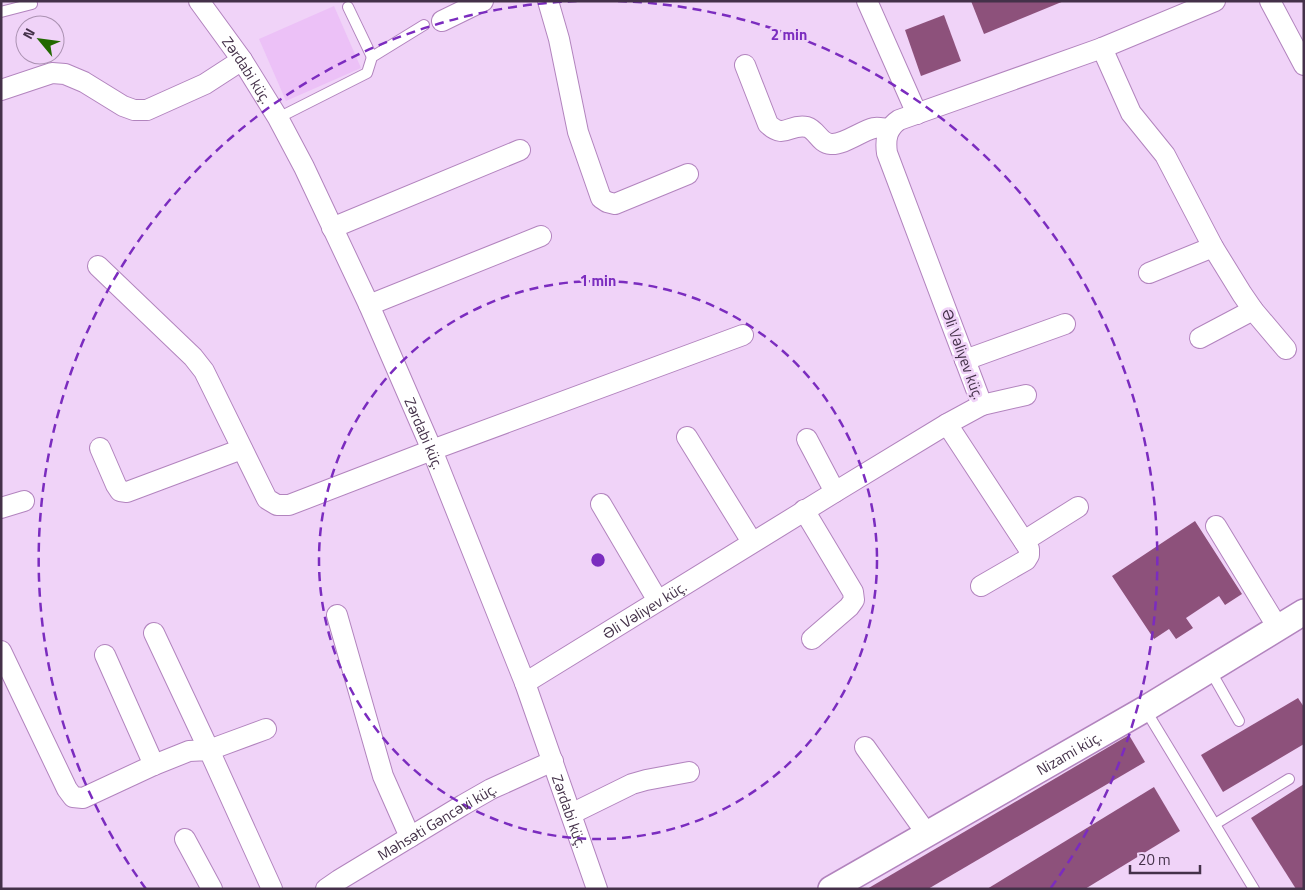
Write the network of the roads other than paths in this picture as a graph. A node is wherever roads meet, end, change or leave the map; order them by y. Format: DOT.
graph roads {
  1 [pos="199,1"];
  2 [pos="483,1"];
  3 [pos="548,1"];
  4 [pos="867,1"];
  5 [pos="1215,1"];
  6 [pos="1270,1"];
  7 [pos="32,4"];
  8 [pos="348,7"];
  9 [pos="1,12"];
  10 [pos="433,23"];
  11 [pos="1102,48"];
  12 [pos="372,57"];
  13 [pos="242,60"];
  14 [pos="745,65"];
  15 [pos="1304,65"];
  16 [pos="1,90"];
  17 [pos="917,114"];
  18 [pos="278,118"];
  19 [pos="890,129"];
  20 [pos="520,150"];
  21 [pos="688,174"];
  22 [pos="332,228"];
  23 [pos="541,236"];
  24 [pos="1213,247"];
  25 [pos="98,266"];
  26 [pos="1149,274"];
  27 [pos="369,305"];
  28 [pos="1253,310"];
  29 [pos="1065,324"];
  30 [pos="743,335"];
  31 [pos="1200,338"];
  32 [pos="1286,349"];
  33 [pos="966,360"];
  34 [pos="1026,395"];
  35 [pos="982,405"];
  36 [pos="947,424"];
  37 [pos="687,437"];
  38 [pos="806,439"];
  39 [pos="100,448"];
  40 [pos="242,449"];
  41 [pos="432,450"];
  42 [pos="835,492"];
  43 [pos="24,501"];
  44 [pos="601,504"];
  45 [pos="1078,507"];
  46 [pos="1,508"];
  47 [pos="804,510"];
  48 [pos="1216,526"];
  49 [pos="1024,541"];
  50 [pos="752,542"];
  51 [pos="981,586"];
  52 [pos="658,601"];
  53 [pos="1304,612"];
  54 [pos="337,615"];
  55 [pos="1278,628"];
  56 [pos="154,633"];
  57 [pos="812,639"];
  58 [pos="1,651"];
  59 [pos="105,655"];
  60 [pos="1210,670"];
  61 [pos="525,683"];
  62 [pos="1145,709"];
  63 [pos="1239,721"];
  64 [pos="266,729"];
  65 [pos="864,747"];
  66 [pos="209,750"];
  67 [pos="553,761"];
  68 [pos="154,765"];
  69 [pos="689,772"];
  70 [pos="1289,779"];
  71 [pos="571,814"];
  72 [pos="1215,824"];
  73 [pos="927,834"];
  74 [pos="410,837"];
  75 [pos="185,839"];
  76 [pos="212,889"];
  77 [pos="272,889"];
  78 [pos="326,889"];
  79 [pos="597,889"];
  80 [pos="831,889"];
  81 [pos="1254,889"];
  1 -- 13 [label="street, Zərdabi küç."];
  2 -- 10 [label="street"];
  3 -- 21 [label="street"];
  4 -- 17 [label="street"];
  5 -- 11 [label="street"];
  6 -- 15 [label="street"];
  7 -- 9 [label="lane"];
  8 -- 12 [label="lane"];
  10 -- 12 [label="lane"];
  11 -- 17 [label="street"];
  11 -- 24 [label="street"];
  12 -- 18 [label="lane"];
  13 -- 16 [label="street"];
  13 -- 18 [label="street, Zərdabi küç."];
  14 -- 19 [label="street"];
  17 -- 19 [label="street"];
  18 -- 22 [label="street, Zərdabi küç."];
  19 -- 33 [label="street, Əli Vəliyev küç."];
  20 -- 22 [label="street"];
  22 -- 27 [label="street, Zərdabi küç."];
  23 -- 27 [label="street"];
  24 -- 26 [label="street"];
  24 -- 28 [label="street"];
  25 -- 40 [label="street"];
  27 -- 41 [label="street, Zərdabi küç."];
  28 -- 31 [label="street"];
  28 -- 32 [label="street"];
  29 -- 33 [label="street"];
  30 -- 41 [label="street"];
  33 -- 35 [label="street, Əli Vəliyev küç."];
  34 -- 35 [label="street"];
  35 -- 36 [label="street, Əli Vəliyev küç."];
  36 -- 42 [label="street, Əli Vəliyev küç."];
  36 -- 49 [label="street"];
  37 -- 50 [label="street"];
  38 -- 42 [label="street"];
  39 -- 40 [label="street"];
  40 -- 41 [label="street"];
  41 -- 61 [label="street, Zərdabi küç."];
  42 -- 47 [label="street, Əli Vəliyev küç."];
  43 -- 46 [label="street"];
  44 -- 52 [label="street"];
  45 -- 49 [label="street"];
  47 -- 50 [label="street, Əli Vəliyev küç."];
  47 -- 57 [label="street"];
  48 -- 55 [label="street"];
  49 -- 51 [label="street"];
  50 -- 52 [label="street, Əli Vəliyev küç."];
  52 -- 61 [label="street, Əli Vəliyev küç."];
  53 -- 55 [label="street, Nizami küç."];
  54 -- 74 [label="street"];
  55 -- 60 [label="street, Nizami küç."];
  56 -- 66 [label="street"];
  58 -- 68 [label="street"];
  59 -- 68 [label="street"];
  60 -- 62 [label="street, Nizami küç."];
  60 -- 63 [label="lane"];
  61 -- 67 [label="street, Zərdabi küç."];
  62 -- 72 [label="lane"];
  62 -- 73 [label="street, Nizami küç."];
  64 -- 66 [label="street"];
  65 -- 73 [label="street"];
  66 -- 68 [label="street"];
  66 -- 77 [label="street"];
  67 -- 71 [label="street, Zərdabi küç."];
  67 -- 74 [label="street, Məhsəti Gəncəvi küç."];
  69 -- 71 [label="street"];
  70 -- 72 [label="lane"];
  71 -- 79 [label="street, Zərdabi küç."];
  72 -- 81 [label="lane"];
  73 -- 80 [label="street, Nizami küç."];
  74 -- 78 [label="street, Məhsəti Gəncəvi küç."];
  75 -- 76 [label="street"];
}
